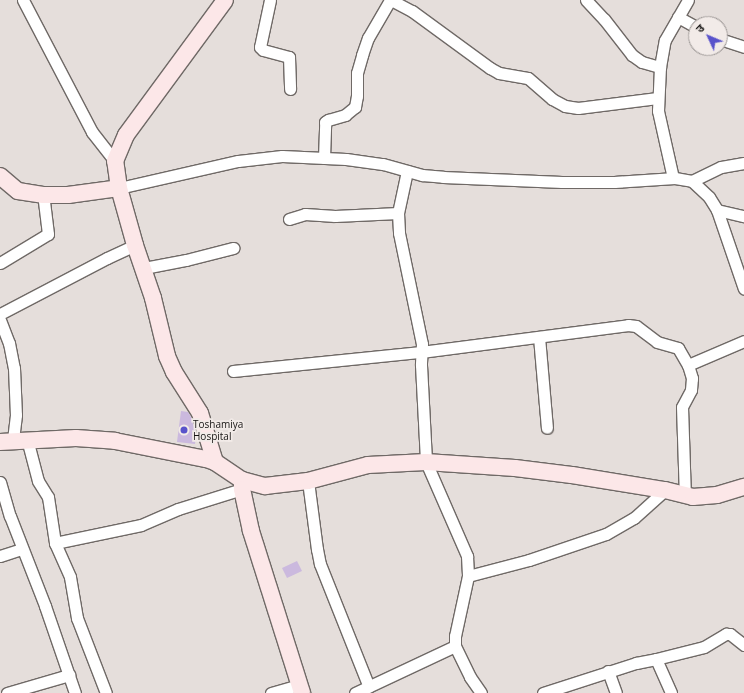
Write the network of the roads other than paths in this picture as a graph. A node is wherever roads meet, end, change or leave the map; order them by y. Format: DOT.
graph roads {
  1 [pos="225,0"];
  2 [pos="270,0"];
  3 [pos="391,0"];
  4 [pos="586,0"];
  5 [pos="688,0"];
  6 [pos="27,2"];
  7 [pos="678,17"];
  8 [pos="688,23"];
  9 [pos="728,42"];
  10 [pos="744,47"];
  11 [pos="660,66"];
  12 [pos="290,89"];
  13 [pos="657,98"];
  14 [pos="324,158"];
  15 [pos="115,162"];
  16 [pos="744,163"];
  17 [pos="407,171"];
  18 [pos="0,176"];
  19 [pos="673,178"];
  20 [pos="692,181"];
  21 [pos="119,188"];
  22 [pos="43,196"];
  23 [pos="717,210"];
  24 [pos="398,213"];
  25 [pos="744,216"];
  26 [pos="289,219"];
  27 [pos="135,245"];
  28 [pos="233,248"];
  29 [pos="0,263"];
  30 [pos="144,268"];
  31 [pos="744,289"];
  32 [pos="0,314"];
  33 [pos="0,320"];
  34 [pos="539,337"];
  35 [pos="744,341"];
  36 [pos="422,352"];
  37 [pos="688,365"];
  38 [pos="233,371"];
  39 [pos="547,428"];
  40 [pos="13,441"];
  41 [pos="215,462"];
  42 [pos="426,462"];
  43 [pos="308,481"];
  44 [pos="0,482"];
  45 [pos="242,485"];
  46 [pos="744,487"];
  47 [pos="665,490"];
  48 [pos="685,496"];
  49 [pos="55,543"];
  50 [pos="22,550"];
  51 [pos="0,556"];
  52 [pos="468,576"];
  53 [pos="744,645"];
  54 [pos="455,646"];
  55 [pos="656,660"];
  56 [pos="608,671"];
  57 [pos="69,676"];
  58 [pos="368,687"];
  59 [pos="300,689"];
  60 [pos="562,690"];
  61 [pos="7,693"];
  62 [pos="75,693"];
  63 [pos="106,693"];
  64 [pos="271,693"];
  65 [pos="355,693"];
  66 [pos="481,693"];
  67 [pos="542,693"];
  68 [pos="616,693"];
  69 [pos="671,693"];
  1 -- 15 [label="street"];
  2 -- 12 [label="street"];
  3 -- 13 [label="street"];
  3 -- 14 [label="street"];
  4 -- 11 [label="street"];
  5 -- 7 [label="street"];
  6 -- 15 [label="street"];
  7 -- 8 [label="street"];
  7 -- 11 [label="street"];
  9 -- 10 [label="street"];
  11 -- 13 [label="street"];
  13 -- 19 [label="street"];
  14 -- 17 [label="street"];
  14 -- 21 [label="street"];
  15 -- 21 [label="street"];
  16 -- 20 [label="street"];
  17 -- 19 [label="street"];
  17 -- 24 [label="street"];
  18 -- 22 [label="street"];
  19 -- 20 [label="street"];
  20 -- 23 [label="street"];
  21 -- 22 [label="street"];
  21 -- 27 [label="street"];
  22 -- 29 [label="street"];
  23 -- 25 [label="street"];
  23 -- 31 [label="street"];
  24 -- 26 [label="street"];
  24 -- 36 [label="street"];
  27 -- 30 [label="street"];
  27 -- 32 [label="street"];
  28 -- 30 [label="street"];
  30 -- 41 [label="street"];
  33 -- 40 [label="street"];
  34 -- 36 [label="street"];
  34 -- 37 [label="street"];
  34 -- 39 [label="street"];
  35 -- 37 [label="street"];
  36 -- 38 [label="street"];
  36 -- 42 [label="street"];
  37 -- 48 [label="street"];
  40 -- 41 [label="street"];
  40 -- 49 [label="street"];
  41 -- 45 [label="street"];
  42 -- 43 [label="street"];
  42 -- 47 [label="street"];
  42 -- 52 [label="street"];
  43 -- 45 [label="street"];
  43 -- 58 [label="street"];
  44 -- 50 [label="street"];
  45 -- 49 [label="street"];
  45 -- 59 [label="street"];
  46 -- 48 [label="street"];
  47 -- 48 [label="street"];
  47 -- 52 [label="street"];
  49 -- 63 [label="street"];
  50 -- 51 [label="street"];
  50 -- 57 [label="street"];
  52 -- 54 [label="street"];
  53 -- 55 [label="street"];
  54 -- 58 [label="street"];
  54 -- 66 [label="street"];
  55 -- 56 [label="street"];
  55 -- 69 [label="street"];
  56 -- 60 [label="street"];
  56 -- 68 [label="street"];
  57 -- 61 [label="street"];
  57 -- 62 [label="street"];
  58 -- 65 [label="street"];
  59 -- 64 [label="street"];
  60 -- 67 [label="street"];
}
